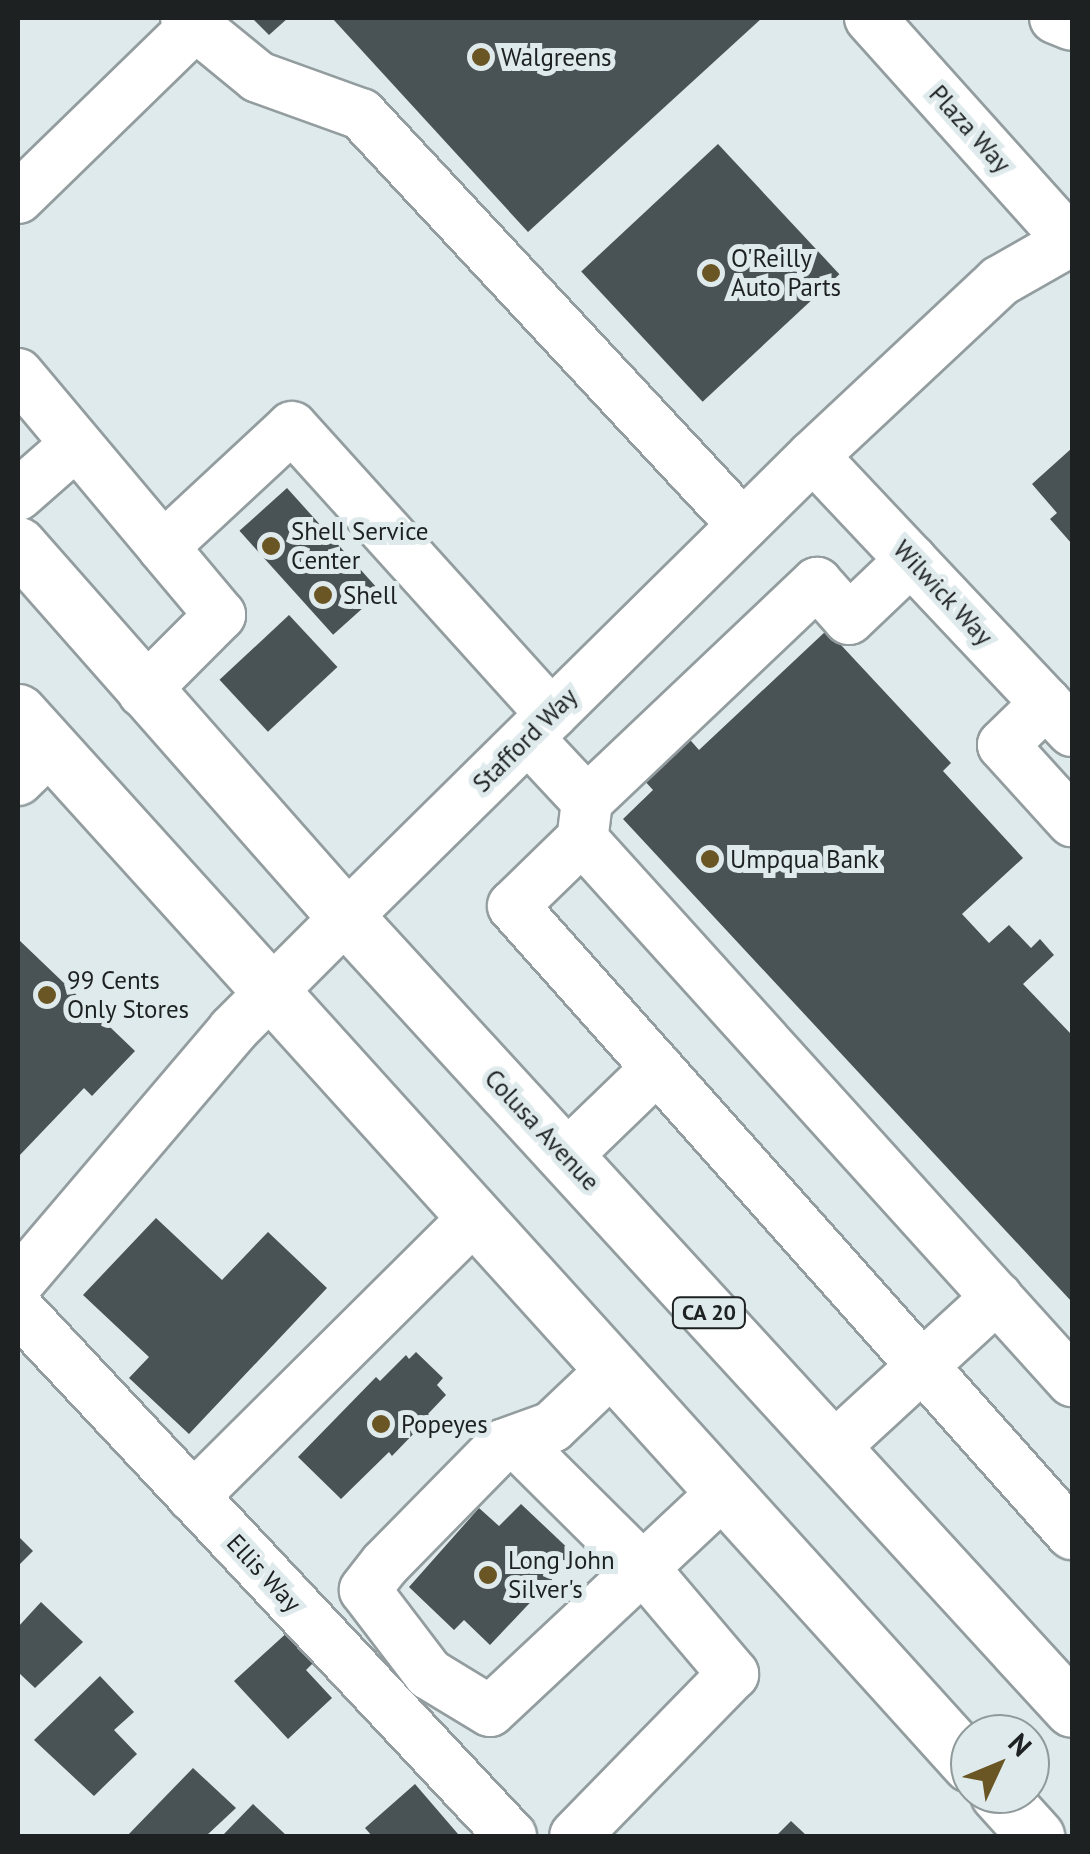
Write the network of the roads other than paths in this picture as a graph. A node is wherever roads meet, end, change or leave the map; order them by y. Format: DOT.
graph roads {
  1 [pos="870,18"];
  2 [pos="1055,18"];
  3 [pos="190,22"];
  4 [pos="1072,25"];
  5 [pos="18,198"];
  6 [pos="1071,241"];
  7 [pos="18,374"];
  8 [pos="76,444"];
  9 [pos="813,456"];
  10 [pos="18,496"];
  11 [pos="743,526"];
  12 [pos="18,546"];
  13 [pos="162,547"];
  14 [pos="912,560"];
  15 [pos="143,692"];
  16 [pos="1059,717"];
  17 [pos="540,726"];
  18 [pos="28,747"];
  19 [pos="584,820"];
  20 [pos="1072,821"];
  21 [pos="346,917"];
  22 [pos="272,991"];
  23 [pos="657,1068"];
  24 [pos="566,1156"];
  25 [pos="476,1216"];
  26 [pos="18,1283"];
  27 [pos="997,1297"];
  28 [pos="18,1309"];
  29 [pos="923,1366"];
  30 [pos="613,1369"];
  31 [pos="1072,1381"];
  32 [pos="515,1441"];
  33 [pos="833,1448"];
  34 [pos="724,1492"];
  35 [pos="194,1498"];
  36 [pos="1072,1534"];
  37 [pos="644,1569"];
  38 [pos="1069,1699"];
  39 [pos="490,1711"];
  40 [pos="950,1742"];
  41 [pos="440,1761"];
  42 [pos="1016,1814"];
  43 [pos="511,1836"];
  44 [pos="575,1836"];
  45 [pos="1036,1836"];
  1 -- 6 [label="street, Plaza Way"];
  2 -- 4 [label="street"];
  3 -- 5 [label="street"];
  3 -- 11 [label="street"];
  6 -- 9 [label="street, Stafford Way"];
  7 -- 8 [label="street"];
  8 -- 10 [label="street"];
  8 -- 13 [label="street"];
  9 -- 11 [label="street, Stafford Way"];
  9 -- 14 [label="street, Wilwick Way"];
  11 -- 17 [label="street, Stafford Way"];
  12 -- 15 [label="highway, Colusa Avenue / CA 20"];
  13 -- 15 [label="street"];
  13 -- 17 [label="street"];
  14 -- 16 [label="street, Wilwick Way"];
  14 -- 19 [label="street"];
  15 -- 21 [label="highway, Colusa Avenue / CA 20"];
  16 -- 20 [label="street"];
  17 -- 19 [label="street"];
  17 -- 21 [label="street, Stafford Way"];
  18 -- 22 [label="highway"];
  19 -- 23 [label="street"];
  19 -- 27 [label="street"];
  21 -- 22 [label="street, Stafford Way"];
  21 -- 24 [label="highway, Colusa Avenue / CA 20"];
  22 -- 25 [label="highway"];
  22 -- 26 [label="street, Stafford Way"];
  23 -- 24 [label="street"];
  23 -- 29 [label="street"];
  24 -- 33 [label="highway, Colusa Avenue / CA 20"];
  25 -- 30 [label="highway"];
  25 -- 35 [label="street"];
  27 -- 29 [label="street"];
  27 -- 31 [label="street"];
  28 -- 35 [label="street, Ellis Way"];
  29 -- 33 [label="street"];
  29 -- 36 [label="street"];
  30 -- 32 [label="street"];
  30 -- 34 [label="highway"];
  32 -- 37 [label="street"];
  32 -- 39 [label="street"];
  33 -- 38 [label="highway, Colusa Avenue / CA 20"];
  34 -- 37 [label="street"];
  34 -- 40 [label="highway"];
  35 -- 41 [label="street, Ellis Way"];
  37 -- 39 [label="street"];
  37 -- 44 [label="street"];
  39 -- 41 [label="street"];
  41 -- 43 [label="street, Ellis Way"];
  42 -- 45 [label="highway"];
}
